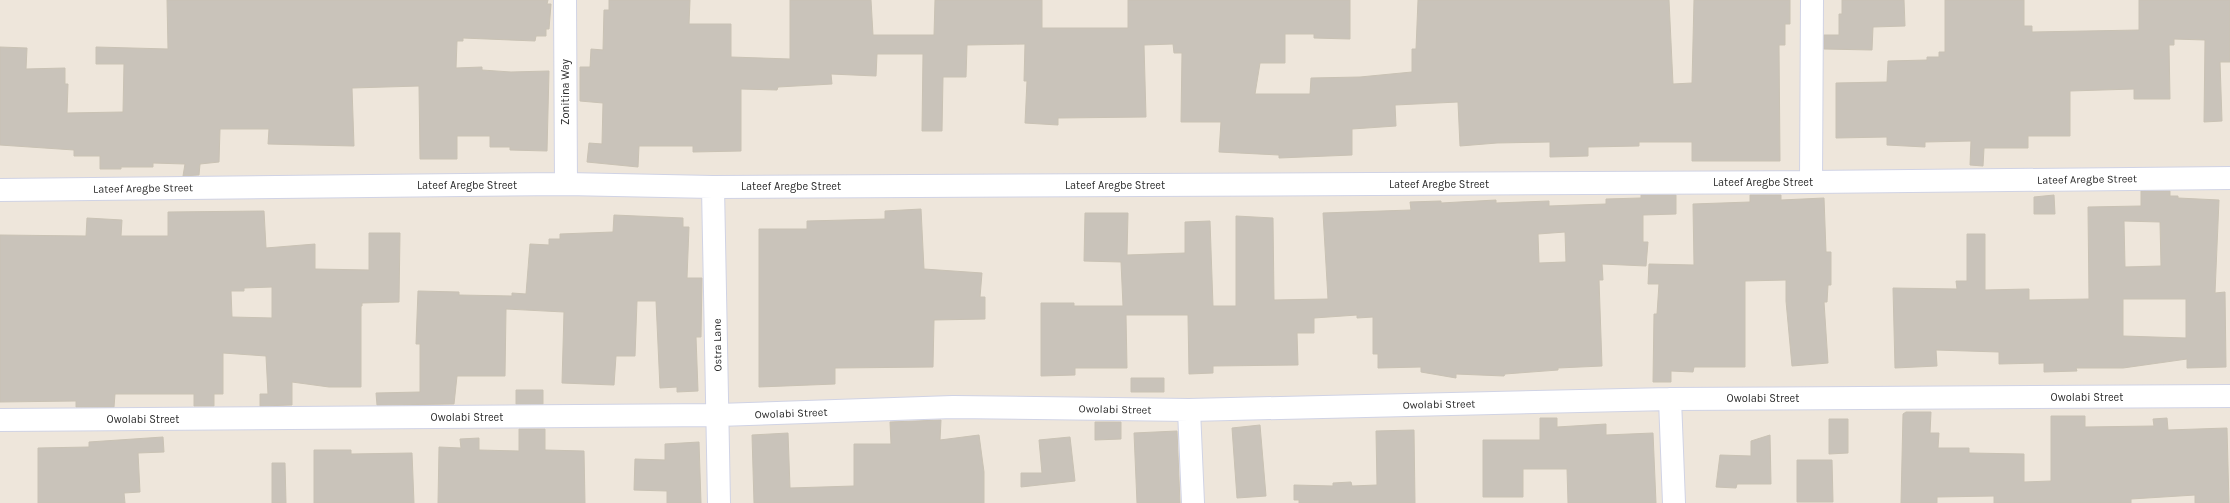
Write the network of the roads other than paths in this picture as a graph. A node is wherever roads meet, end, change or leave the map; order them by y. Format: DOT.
graph roads {
  1 [pos="565,0"];
  2 [pos="1812,0"];
  3 [pos="2230,178"];
  4 [pos="1811,182"];
  5 [pos="566,184"];
  6 [pos="713,187"];
  7 [pos="0,190"];
  8 [pos="2230,396"];
  9 [pos="1670,399"];
  10 [pos="1189,410"];
  11 [pos="718,415"];
  12 [pos="0,420"];
  13 [pos="719,503"];
  14 [pos="1193,503"];
  15 [pos="1674,503"];
  1 -- 5 [label="street, Zonitina Way"];
  2 -- 4 [label="street"];
  3 -- 4 [label="street, Lateef Aregbe Street"];
  4 -- 6 [label="street, Lateef Aregbe Street"];
  5 -- 6 [label="street, Lateef Aregbe Street"];
  5 -- 7 [label="street, Lateef Aregbe Street"];
  6 -- 11 [label="street, Ostra Lane"];
  8 -- 9 [label="street, Owolabi Street"];
  9 -- 10 [label="street, Owolabi Street"];
  9 -- 15 [label="street"];
  10 -- 11 [label="street, Owolabi Street"];
  10 -- 14 [label="street"];
  11 -- 12 [label="street, Owolabi Street"];
  11 -- 13 [label="street, Ostra Lane"];
}
